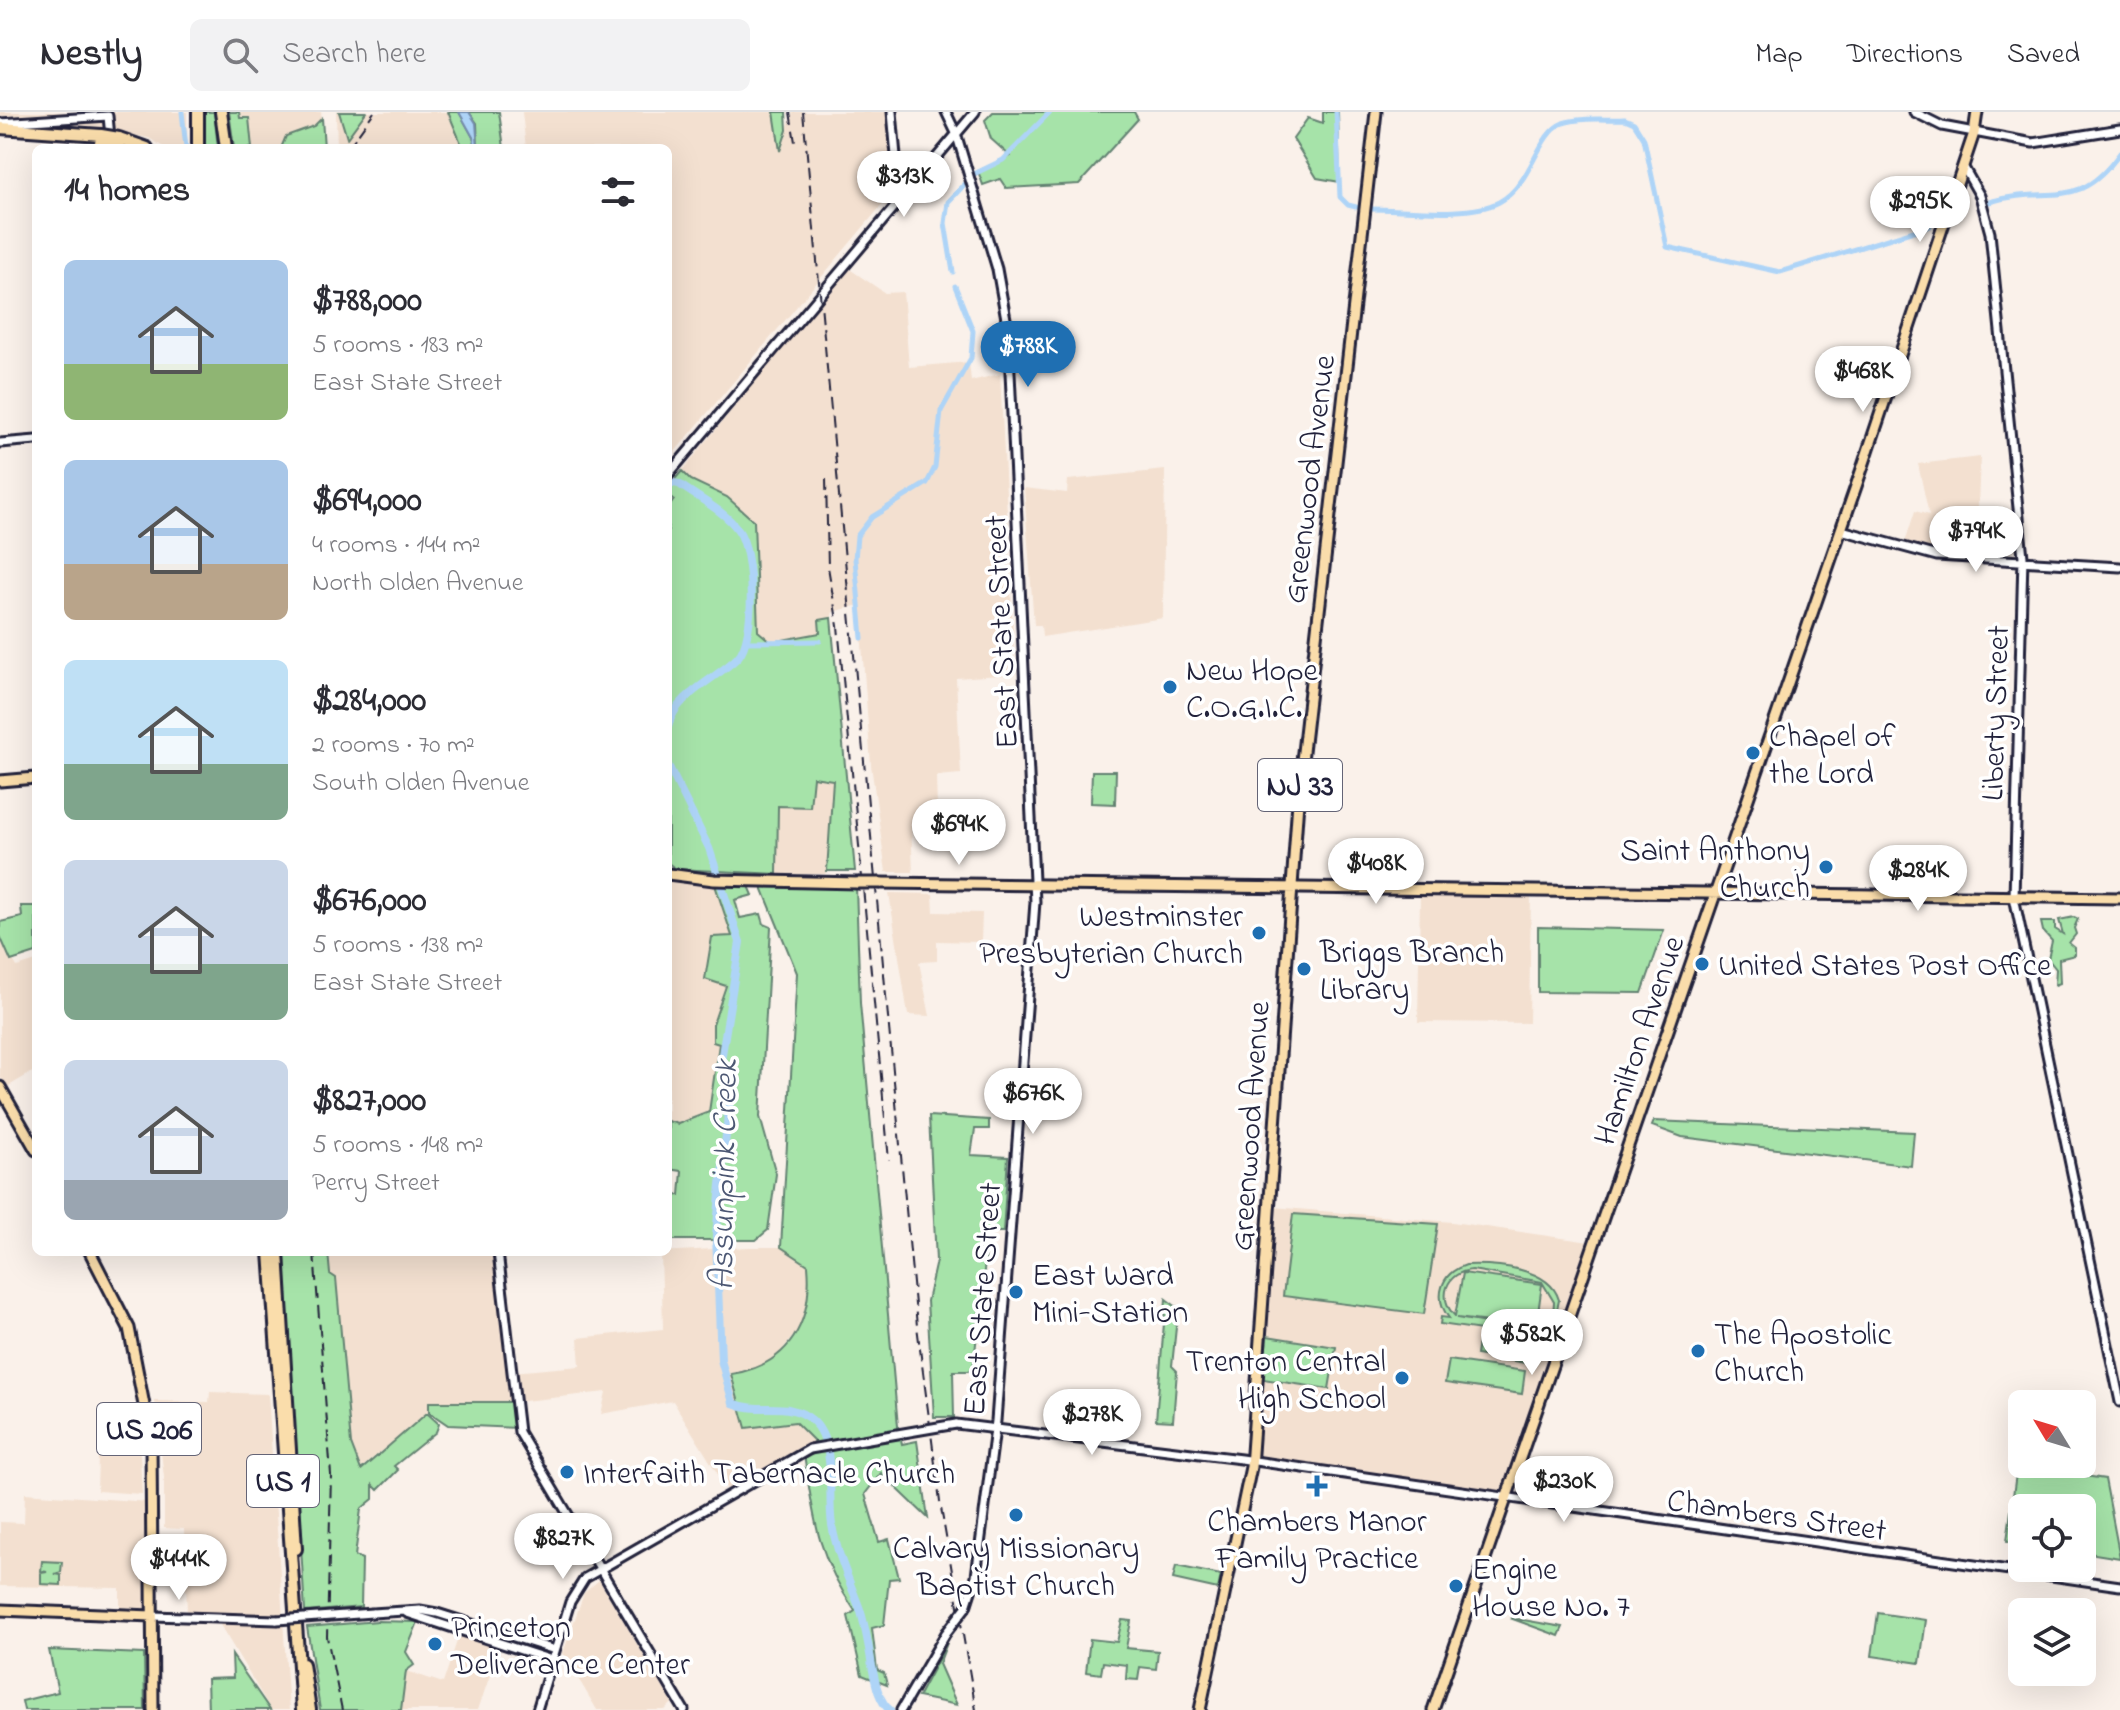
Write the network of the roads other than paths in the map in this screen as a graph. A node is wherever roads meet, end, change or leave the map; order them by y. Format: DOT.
graph roads {
  1 [pos="198,112"];
  2 [pos="221,112"];
  3 [pos="892,112"];
  4 [pos="946,112"];
  5 [pos="975,112"];
  6 [pos="1376,112"];
  7 [pos="1914,112"];
  8 [pos="1977,112"];
  9 [pos="0,125"];
  10 [pos="2120,129"];
  11 [pos="956,133"];
  12 [pos="1974,133"];
  13 [pos="0,134"];
  14 [pos="101,139"];
  15 [pos="116,144"];
  16 [pos="119,144"];
  17 [pos="198,144"];
  18 [pos="225,144"];
  19 [pos="1963,166"];
  20 [pos="900,200"];
  21 [pos="32,440"];
  22 [pos="0,443"];
  23 [pos="672,470"];
  24 [pos="1841,530"];
  25 [pos="2023,561"];
  26 [pos="2120,567"];
  27 [pos="32,778"];
  28 [pos="0,781"];
  29 [pos="672,875"];
  30 [pos="1036,884"];
  31 [pos="1292,888"];
  32 [pos="1716,894"];
  33 [pos="2014,897"];
  34 [pos="2120,898"];
  35 [pos="0,1087"];
  36 [pos="32,1143"];
  37 [pos="92,1256"];
  38 [pos="270,1256"];
  39 [pos="278,1256"];
  40 [pos="498,1256"];
  41 [pos="2120,1402"];
  42 [pos="995,1427"];
  43 [pos="1251,1461"];
  44 [pos="1507,1500"];
  45 [pos="599,1570"];
  46 [pos="2120,1586"];
  47 [pos="0,1610"];
  48 [pos="393,1611"];
  49 [pos="152,1616"];
  50 [pos="555,1650"];
  51 [pos="552,1660"];
  52 [pos="903,1708"];
  53 [pos="153,1710"];
  54 [pos="302,1710"];
  55 [pos="310,1710"];
  56 [pos="537,1710"];
  57 [pos="684,1710"];
  58 [pos="913,1710"];
  59 [pos="1200,1710"];
  60 [pos="1433,1710"];
  1 -- 17 [label="highway"];
  2 -- 18 [label="highway"];
  3 -- 20 [label="street"];
  4 -- 11 [label="street, East State Street"];
  5 -- 11 [label="street"];
  6 -- 31 [label="main road, Greenwood Avenue / NJ 33"];
  7 -- 12 [label="street"];
  8 -- 12 [label="main road, Hamilton Avenue"];
  9 -- 14 [label="highway"];
  9 -- 16 [label="street"];
  10 -- 12 [label="street"];
  11 -- 20 [label="street"];
  11 -- 30 [label="street, East State Street"];
  12 -- 19 [label="main road, Hamilton Avenue"];
  13 -- 14 [label="highway"];
  14 -- 15 [label="highway, bridge"];
  19 -- 24 [label="main road, Hamilton Avenue"];
  19 -- 25 [label="street, Liberty Street"];
  20 -- 23 [label="street"];
  21 -- 22 [label="street"];
  24 -- 25 [label="street"];
  24 -- 32 [label="main road, Hamilton Avenue"];
  25 -- 26 [label="street"];
  25 -- 33 [label="street, Liberty Street"];
  27 -- 28 [label="main road"];
  29 -- 30 [label="main road, bridge"];
  30 -- 31 [label="main road"];
  30 -- 42 [label="street, East State Street"];
  31 -- 32 [label="main road"];
  31 -- 43 [label="main road, Greenwood Avenue / NJ 33"];
  32 -- 33 [label="main road"];
  32 -- 44 [label="main road, Hamilton Avenue"];
  33 -- 34 [label="main road"];
  33 -- 41 [label="street, Liberty Street"];
  35 -- 36 [label="main road"];
  37 -- 49 [label="main road, US 206"];
  38 -- 54 [label="highway, US 1"];
  39 -- 55 [label="highway, US 1"];
  40 -- 45 [label="street"];
  42 -- 43 [label="street, Chambers Street"];
  42 -- 45 [label="street, Chambers Street, bridge"];
  42 -- 52 [label="street, East State Street, bridge"];
  43 -- 44 [label="street, Chambers Street"];
  43 -- 59 [label="main road, Greenwood Avenue / NJ 33"];
  44 -- 46 [label="street, Chambers Street"];
  44 -- 60 [label="main road, Hamilton Avenue"];
  45 -- 50 [label="street"];
  45 -- 57 [label="street"];
  47 -- 49 [label="main road"];
  48 -- 49 [label="street, bridge"];
  48 -- 50 [label="street"];
  48 -- 51 [label="street"];
  49 -- 53 [label="main road, US 206"];
  50 -- 51 [label="street"];
  51 -- 56 [label="street"];
  52 -- 58 [label="street"];
}
